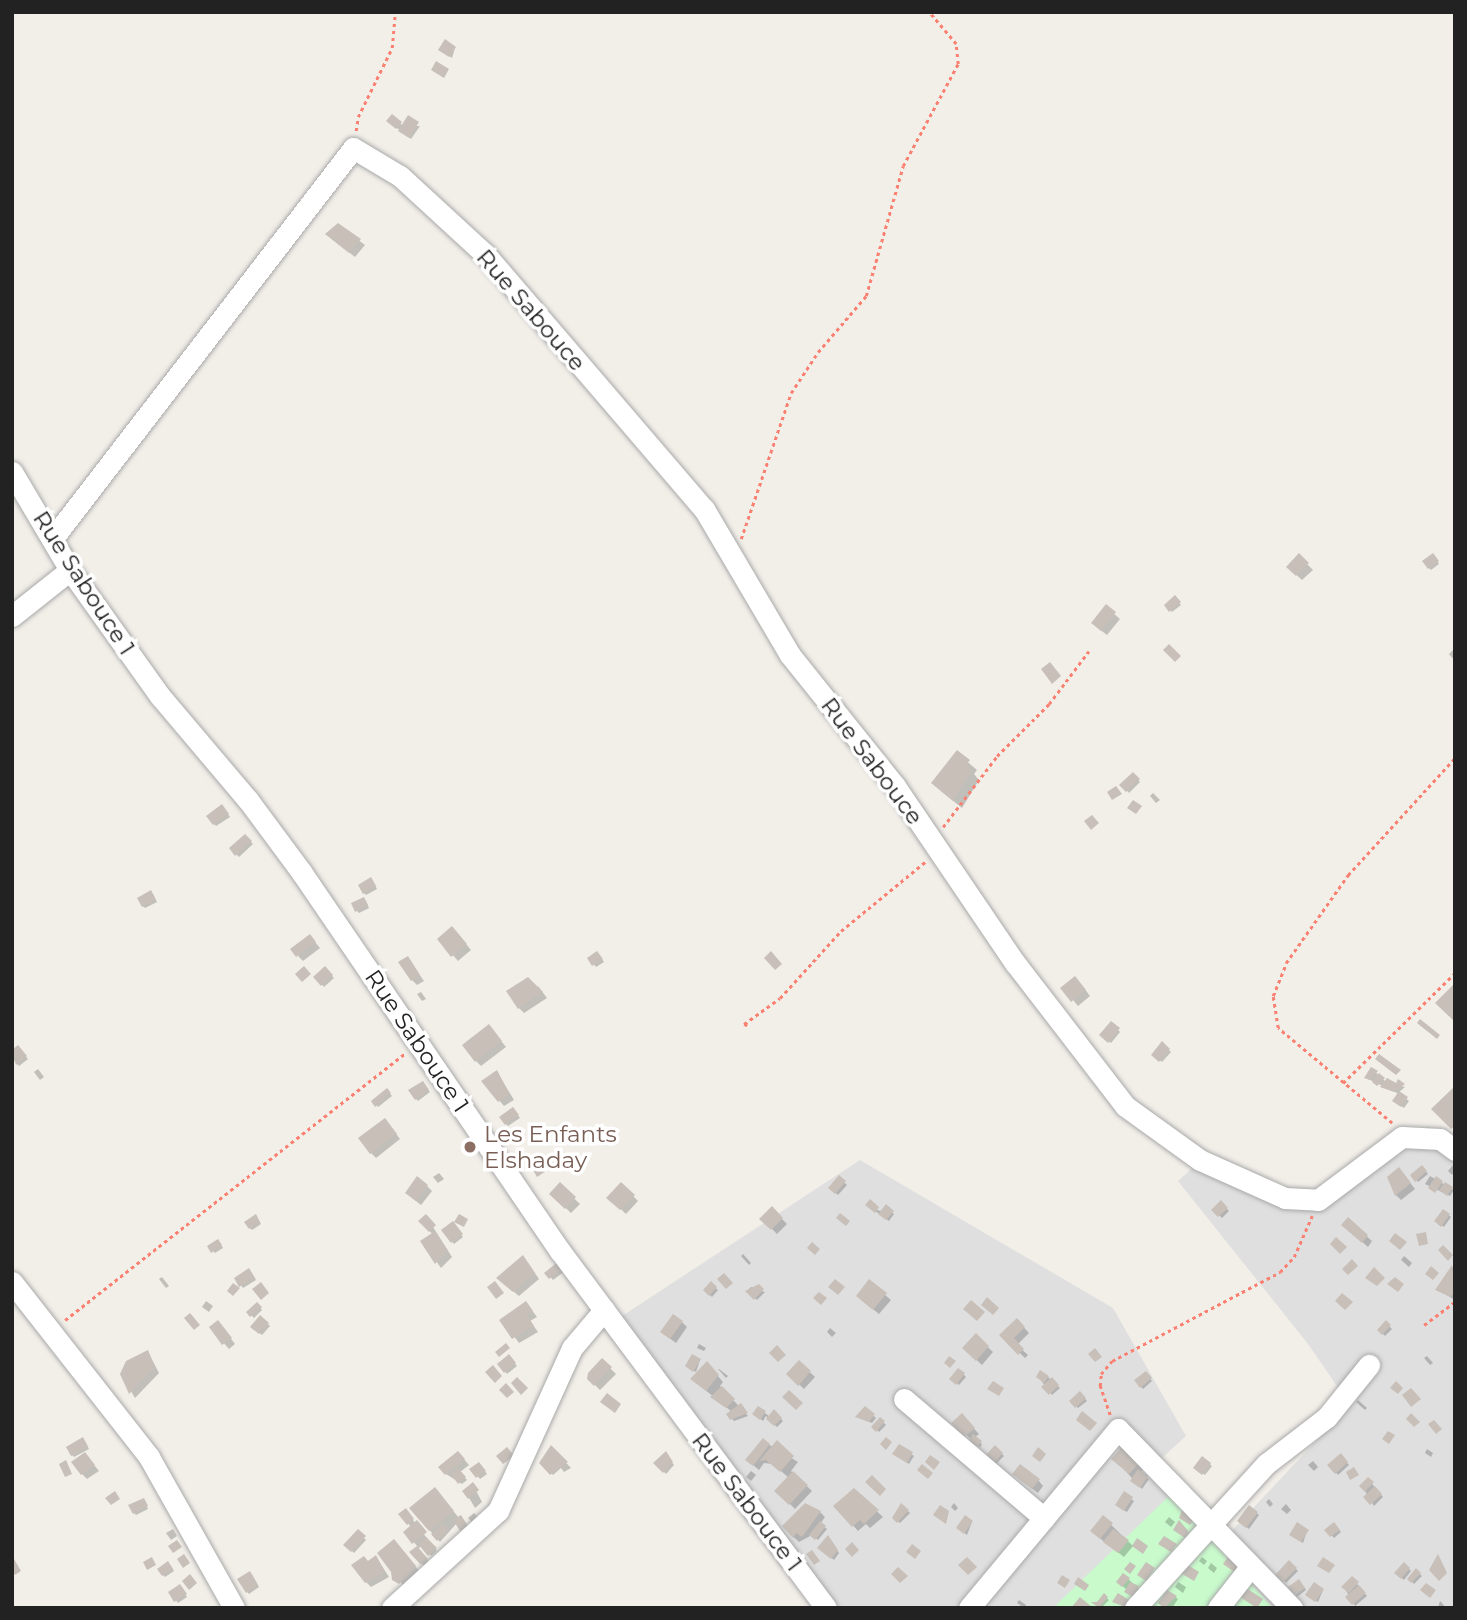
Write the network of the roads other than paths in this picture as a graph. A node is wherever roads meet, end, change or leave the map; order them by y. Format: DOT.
graph roads {
  1 [pos="12,472"];
  2 [pos="53,538"];
  3 [pos="70,570"];
  4 [pos="12,616"];
  5 [pos="1455,1150"];
  6 [pos="12,1282"];
  7 [pos="604,1310"];
  8 [pos="1369,1365"];
  9 [pos="904,1399"];
  10 [pos="1044,1518"];
  11 [pos="1209,1523"];
  12 [pos="1251,1566"];
  13 [pos="234,1608"];
  14 [pos="392,1608"];
  15 [pos="826,1608"];
  16 [pos="969,1608"];
  17 [pos="1135,1608"];
  18 [pos="1218,1608"];
  19 [pos="1292,1608"];
  1 -- 2 [label="street, Rue Sabouce 1"];
  2 -- 3 [label="street, Rue Sabouce 1"];
  2 -- 5 [label="street, Rue Sabouce"];
  3 -- 4 [label="street"];
  3 -- 7 [label="street, Rue Sabouce 1"];
  6 -- 13 [label="street"];
  7 -- 14 [label="street"];
  7 -- 15 [label="street, Rue Sabouce 1"];
  8 -- 11 [label="street"];
  9 -- 10 [label="street"];
  10 -- 11 [label="street"];
  10 -- 16 [label="street"];
  11 -- 12 [label="street"];
  11 -- 17 [label="street"];
  12 -- 18 [label="street"];
  12 -- 19 [label="street"];
}
